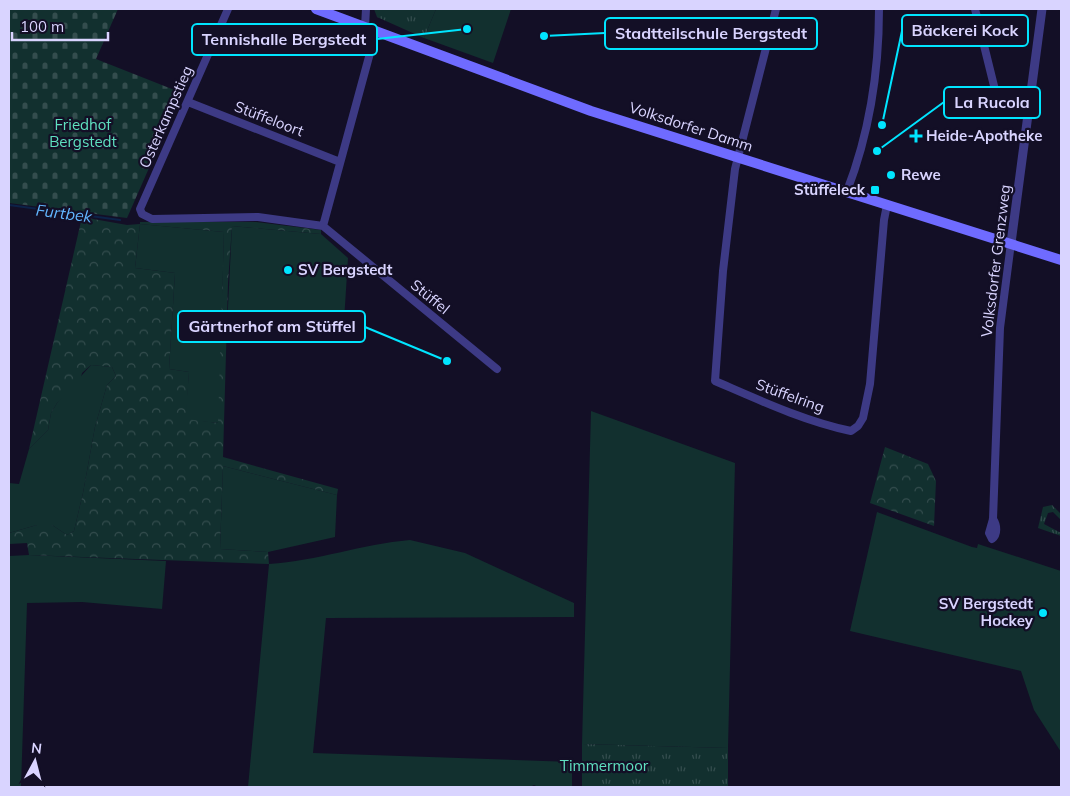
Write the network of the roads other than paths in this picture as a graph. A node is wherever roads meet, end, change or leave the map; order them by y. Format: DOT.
graph roads {
  1 [pos="228,9"];
  2 [pos="316,9"];
  3 [pos="366,9"];
  4 [pos="776,9"];
  5 [pos="879,9"];
  6 [pos="975,9"];
  7 [pos="1042,9"];
  8 [pos="365,27"];
  9 [pos="376,31"];
  10 [pos="188,102"];
  11 [pos="1029,116"];
  12 [pos="737,158"];
  13 [pos="340,162"];
  14 [pos="847,191"];
  15 [pos="888,205"];
  16 [pos="323,226"];
  17 [pos="1011,243"];
  18 [pos="1061,260"];
  19 [pos="497,369"];
  20 [pos="993,519"];
  1 -- 10 [label="street, Osterkampstieg"];
  2 -- 8 [label="main road, Volksdorfer Damm"];
  3 -- 8 [label="street"];
  4 -- 12 [label="street"];
  5 -- 14 [label="street"];
  6 -- 11 [label="street"];
  7 -- 11 [label="street, Volksdorfer Grenzweg"];
  8 -- 9 [label="main road, Volksdorfer Damm"];
  9 -- 12 [label="main road, Volksdorfer Damm"];
  9 -- 13 [label="street"];
  10 -- 13 [label="street, Stüffeloort"];
  10 -- 16 [label="street, Osterkampstieg"];
  11 -- 17 [label="street, Volksdorfer Grenzweg"];
  12 -- 14 [label="main road, Volksdorfer Damm"];
  12 -- 15 [label="street, Stüffelring"];
  13 -- 16 [label="street"];
  14 -- 15 [label="main road, Volksdorfer Damm"];
  15 -- 17 [label="main road, Volksdorfer Damm"];
  16 -- 19 [label="street, Stüffel"];
  17 -- 18 [label="main road, Volksdorfer Damm"];
  17 -- 20 [label="street, Volksdorfer Grenzweg"];
}
